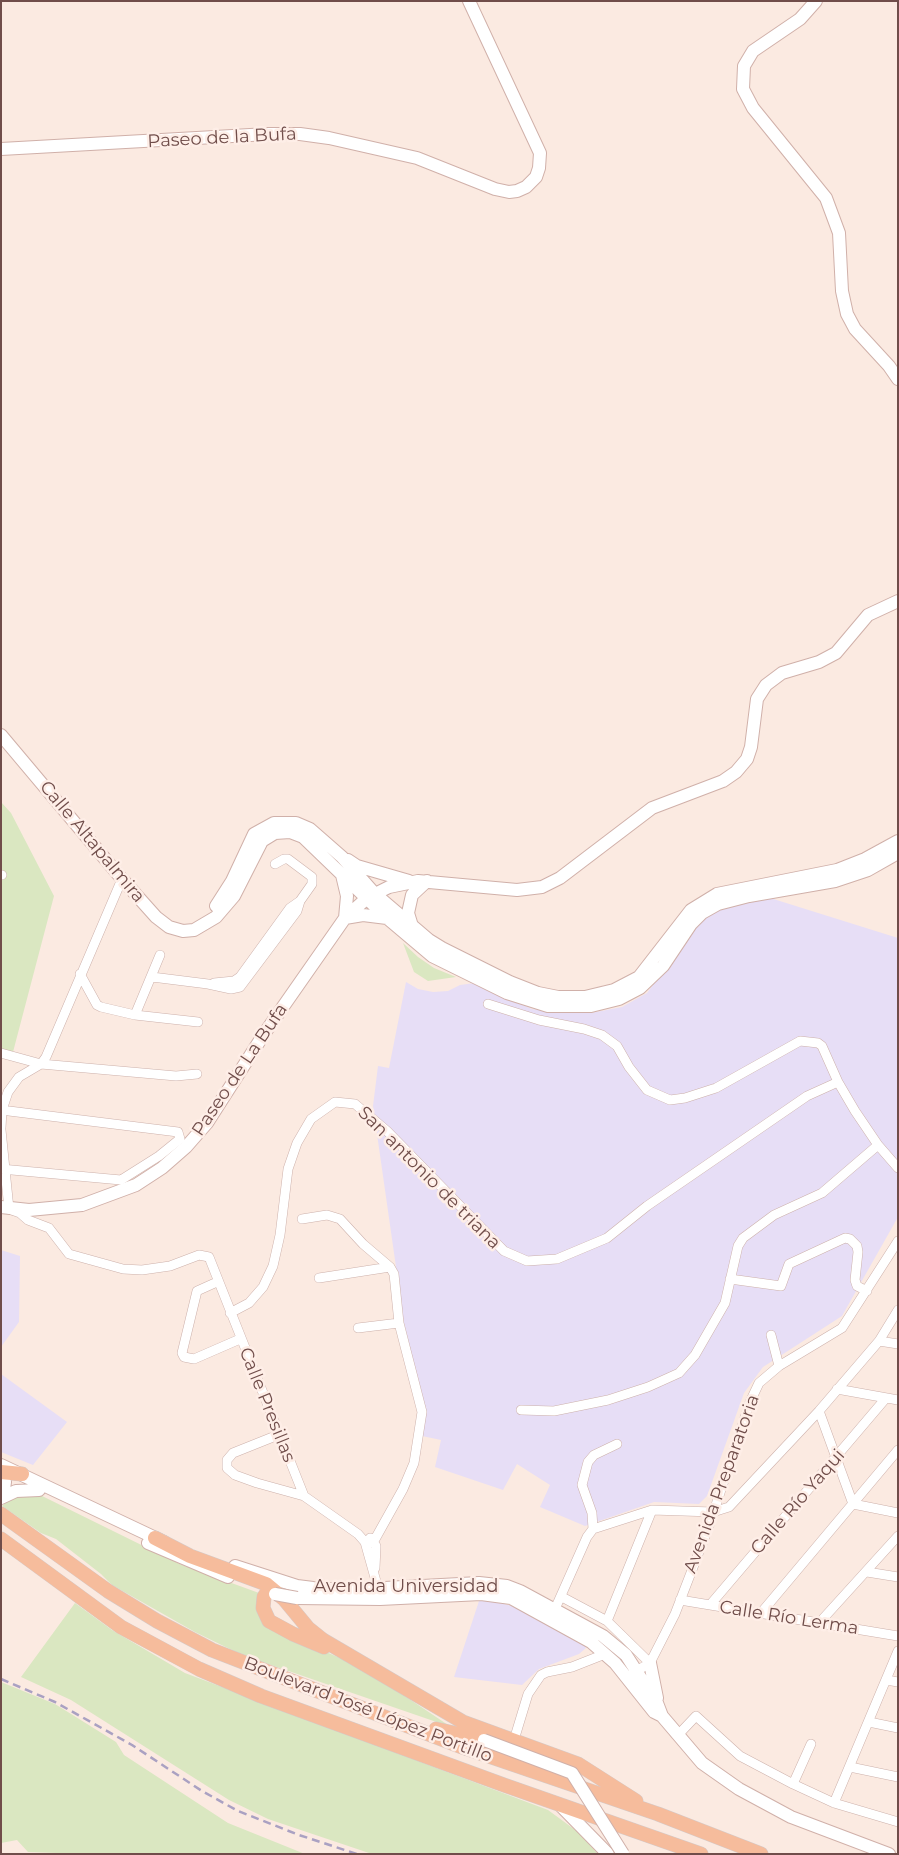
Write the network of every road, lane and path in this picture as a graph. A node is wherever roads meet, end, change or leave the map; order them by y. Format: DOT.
graph roads {
  1 [pos="469,1"];
  2 [pos="816,1"];
  3 [pos="1,149"];
  4 [pos="898,379"];
  5 [pos="898,601"];
  6 [pos="1,735"];
  7 [pos="898,841"];
  8 [pos="898,853"];
  9 [pos="342,857"];
  10 [pos="275,864"];
  11 [pos="342,875"];
  12 [pos="122,879"];
  13 [pos="427,881"];
  14 [pos="411,882"];
  15 [pos="371,895"];
  16 [pos="345,918"];
  17 [pos="388,918"];
  18 [pos="412,926"];
  19 [pos="194,930"];
  20 [pos="160,956"];
  21 [pos="80,974"];
  22 [pos="152,977"];
  23 [pos="488,1004"];
  24 [pos="135,1016"];
  25 [pos="198,1022"];
  26 [pos="1,1053"];
  27 [pos="41,1064"];
  28 [pos="197,1074"];
  29 [pos="838,1082"];
  30 [pos="2,1110"];
  31 [pos="1,1129"];
  32 [pos="878,1145"];
  33 [pos="898,1168"];
  34 [pos="3,1169"];
  35 [pos="5,1208"];
  36 [pos="302,1219"];
  37 [pos="896,1246"];
  38 [pos="390,1267"];
  39 [pos="320,1278"];
  40 [pos="730,1279"];
  41 [pos="217,1282"];
  42 [pos="867,1291"];
  43 [pos="898,1310"];
  44 [pos="230,1313"];
  45 [pos="399,1323"];
  46 [pos="358,1328"];
  47 [pos="771,1335"];
  48 [pos="240,1339"];
  49 [pos="878,1341"];
  50 [pos="898,1344"];
  51 [pos="779,1366"];
  52 [pos="837,1389"];
  53 [pos="886,1398"];
  54 [pos="898,1400"];
  55 [pos="521,1410"];
  56 [pos="819,1411"];
  57 [pos="278,1435"];
  58 [pos="617,1444"];
  59 [pos="898,1450"];
  60 [pos="836,1459"];
  61 [pos="1,1465"];
  62 [pos="1,1472"];
  63 [pos="22,1474"];
  64 [pos="39,1490"];
  65 [pos="304,1496"];
  66 [pos="2,1497"];
  67 [pos="852,1504"];
  68 [pos="652,1510"];
  69 [pos="713,1512"];
  70 [pos="898,1513"];
  71 [pos="1,1514"];
  72 [pos="594,1528"];
  73 [pos="358,1534"];
  74 [pos="898,1536"];
  75 [pos="154,1538"];
  76 [pos="1,1539"];
  77 [pos="374,1541"];
  78 [pos="867,1572"];
  79 [pos="375,1574"];
  80 [pos="898,1577"];
  81 [pos="267,1591"];
  82 [pos="380,1594"];
  83 [pos="562,1597"];
  84 [pos="680,1600"];
  85 [pos="710,1605"];
  86 [pos="555,1609"];
  87 [pos="762,1613"];
  88 [pos="607,1621"];
  89 [pos="820,1622"];
  90 [pos="898,1636"];
  91 [pos="898,1651"];
  92 [pos="604,1654"];
  93 [pos="352,1659"];
  94 [pos="650,1663"];
  95 [pos="637,1670"];
  96 [pos="625,1677"];
  97 [pos="886,1680"];
  98 [pos="898,1682"];
  99 [pos="657,1703"];
  100 [pos="662,1716"];
  101 [pos="463,1722"];
  102 [pos="868,1722"];
  103 [pos="405,1723"];
  104 [pos="898,1728"];
  105 [pos="678,1735"];
  106 [pos="484,1740"];
  107 [pos="514,1740"];
  108 [pos="811,1744"];
  109 [pos="850,1767"];
  110 [pos="898,1777"];
  111 [pos="793,1784"];
  112 [pos="557,1803"];
  113 [pos="834,1803"];
  114 [pos="658,1814"];
  115 [pos="898,1822"];
  116 [pos="690,1852"];
  117 [pos="608,1854"];
  118 [pos="623,1854"];
  119 [pos="761,1854"];
  120 [pos="889,1854"];
  1 -- 3 [label="street, Paseo de la Bufa"];
  2 -- 4 [label="street"];
  5 -- 13 [label="street"];
  6 -- 12 [label="street, Calle Altapalmira"];
  7 -- 18 [label="street"];
  8 -- 17 [label="street"];
  9 -- 14 [label="street"];
  9 -- 15 [label="street"];
  9 -- 19 [label="street"];
  10 -- 22 [label="street"];
  11 -- 15 [label="street"];
  11 -- 16 [label="street"];
  11 -- 19 [label="street"];
  12 -- 19 [label="street, Calle Altapalmira"];
  12 -- 21 [label="street"];
  13 -- 14 [label="street"];
  13 -- 18 [label="street"];
  14 -- 15 [label="street"];
  15 -- 16 [label="street, Paseo de La Bufa"];
  15 -- 17 [label="street"];
  15 -- 18 [label="street"];
  16 -- 17 [label="street"];
  16 -- 35 [label="street, Paseo de La Bufa"];
  20 -- 22 [label="street"];
  21 -- 24 [label="street"];
  21 -- 27 [label="street"];
  22 -- 24 [label="street"];
  23 -- 29 [label="street"];
  24 -- 25 [label="street"];
  26 -- 27 [label="street"];
  27 -- 28 [label="street"];
  27 -- 30 [label="street"];
  29 -- 32 [label="street"];
  29 -- 44 [label="street, San antonio de triana"];
  30 -- 31 [label="street"];
  30 -- 34 [label="street"];
  31 -- 34 [label="street"];
  32 -- 33 [label="street"];
  32 -- 40 [label="street"];
  34 -- 35 [label="street"];
  35 -- 41 [label="street, Calle Presillas"];
  36 -- 38 [label="street"];
  37 -- 42 [label="street, Avenida Preparatoria"];
  38 -- 39 [label="street"];
  38 -- 45 [label="street"];
  40 -- 42 [label="street"];
  40 -- 55 [label="street"];
  41 -- 44 [label="street, Calle Presillas"];
  41 -- 48 [label="street"];
  42 -- 51 [label="street, Avenida Preparatoria"];
  43 -- 49 [label="street"];
  44 -- 48 [label="street, Calle Presillas"];
  45 -- 46 [label="street"];
  45 -- 77 [label="street"];
  47 -- 51 [label="street"];
  48 -- 57 [label="street, Calle Presillas"];
  49 -- 50 [label="street"];
  49 -- 52 [label="street"];
  51 -- 69 [label="street, Avenida Preparatoria"];
  52 -- 53 [label="street"];
  52 -- 56 [label="street"];
  53 -- 54 [label="street"];
  53 -- 60 [label="street, Calle Río Yaqui"];
  56 -- 60 [label="street"];
  56 -- 69 [label="street"];
  57 -- 65 [label="street, Calle Presillas"];
  57 -- 65 [label="street"];
  58 -- 72 [label="street"];
  59 -- 67 [label="street"];
  60 -- 67 [label="street"];
  60 -- 85 [label="street, Calle Río Yaqui"];
  61 -- 63 [label="street, Avenida Universidad"];
  62 -- 63 [label="main road"];
  62 -- 64 [label="street"];
  62 -- 66 [label="street"];
  63 -- 75 [label="street, Avenida Universidad"];
  64 -- 66 [label="street"];
  64 -- 81 [label="street"];
  65 -- 73 [label="street"];
  67 -- 70 [label="street"];
  67 -- 87 [label="street"];
  68 -- 69 [label="street"];
  68 -- 72 [label="street"];
  68 -- 88 [label="street"];
  69 -- 84 [label="street, Avenida Preparatoria"];
  71 -- 103 [label="main road, Boulevard José López Portillo"];
  72 -- 83 [label="street"];
  73 -- 77 [label="street"];
  73 -- 79 [label="street"];
  74 -- 78 [label="street"];
  75 -- 82 [label="street, Avenida Universidad"];
  75 -- 93 [label="main road"];
  76 -- 112 [label="main road, Boulevard José López Portillo"];
  77 -- 79 [label="street"];
  78 -- 80 [label="street"];
  78 -- 89 [label="street"];
  79 -- 82 [label="street"];
  81 -- 82 [label="street, Avenida Universidad, bridge"];
  81 -- 93 [label="main road"];
  82 -- 86 [label="street, Avenida Universidad"];
  82 -- 92 [label="street, Avenida Universidad"];
  83 -- 86 [label="street"];
  83 -- 88 [label="street"];
  84 -- 85 [label="street, Calle Río Lerma"];
  84 -- 94 [label="street, Avenida Preparatoria"];
  85 -- 87 [label="street, Calle Río Lerma"];
  86 -- 95 [label="street, Avenida Universidad"];
  87 -- 89 [label="street, Calle Río Lerma"];
  88 -- 94 [label="street"];
  89 -- 90 [label="street, Calle Río Lerma"];
  91 -- 97 [label="street"];
  92 -- 96 [label="street, Avenida Universidad"];
  92 -- 107 [label="street"];
  93 -- 101 [label="main road"];
  94 -- 95 [label="street"];
  94 -- 99 [label="street"];
  95 -- 96 [label="street"];
  95 -- 99 [label="street, Avenida Universidad"];
  96 -- 100 [label="street, Avenida Universidad"];
  97 -- 98 [label="street"];
  97 -- 102 [label="street"];
  99 -- 100 [label="street, Avenida Universidad"];
  100 -- 105 [label="street, Avenida Universidad"];
  101 -- 106 [label="street"];
  101 -- 107 [label="main road"];
  102 -- 104 [label="street"];
  102 -- 109 [label="street"];
  103 -- 106 [label="main road"];
  103 -- 114 [label="main road, Boulevard José López Portillo"];
  105 -- 111 [label="street"];
  105 -- 120 [label="street, Avenida Universidad"];
  106 -- 118 [label="street, bridge"];
  107 -- 114 [label="main road"];
  108 -- 111 [label="street"];
  109 -- 110 [label="street"];
  109 -- 113 [label="street"];
  111 -- 113 [label="street"];
  112 -- 116 [label="main road, Boulevard José López Portillo"];
  112 -- 117 [label="street"];
  113 -- 115 [label="street"];
  114 -- 119 [label="main road, Boulevard José López Portillo"];
}
